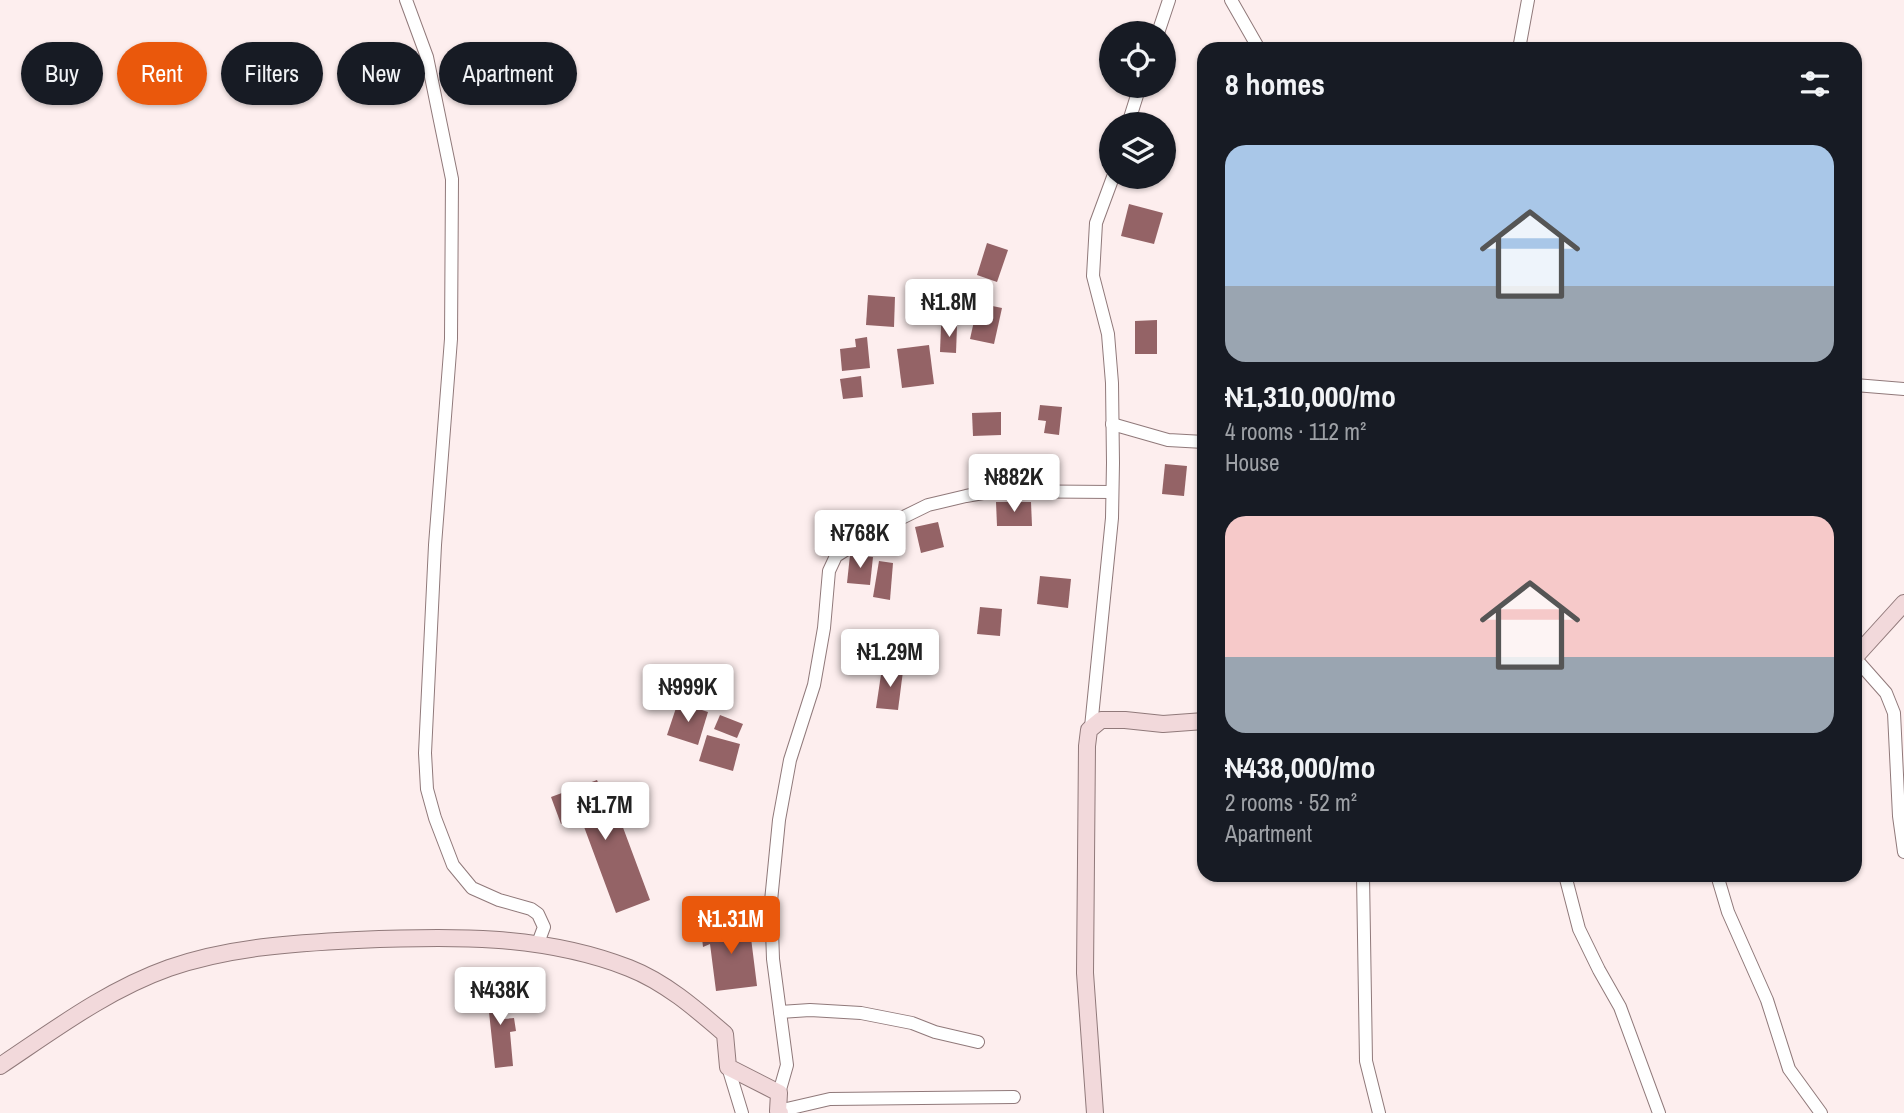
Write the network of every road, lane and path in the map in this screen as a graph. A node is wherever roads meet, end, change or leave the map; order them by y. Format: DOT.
graph roads {
  1 [pos="406,0"];
  2 [pos="1169,0"];
  3 [pos="1231,0"];
  4 [pos="1528,0"];
  5 [pos="1162,21"];
  6 [pos="1255,42"];
  7 [pos="1520,42"];
  8 [pos="1109,189"];
  9 [pos="1862,386"];
  10 [pos="1904,389"];
  11 [pos="1112,424"];
  12 [pos="1197,442"];
  13 [pos="1112,492"];
  14 [pos="1904,604"];
  15 [pos="1862,650"];
  16 [pos="1862,666"];
  17 [pos="1899,715"];
  18 [pos="1197,722"];
  19 [pos="1091,727"];
  20 [pos="1904,852"];
  21 [pos="1363,882"];
  22 [pos="1567,882"];
  23 [pos="1719,882"];
  24 [pos="538,943"];
  25 [pos="780,1012"];
  26 [pos="978,1042"];
  27 [pos="0,1066"];
  28 [pos="728,1067"];
  29 [pos="779,1093"];
  30 [pos="1014,1097"];
  31 [pos="779,1112"];
  32 [pos="742,1113"];
  33 [pos="1095,1113"];
  34 [pos="1379,1113"];
  35 [pos="1659,1113"];
  36 [pos="1821,1113"];
  1 -- 24 [label="street"];
  2 -- 5 [label="street"];
  3 -- 6 [label="street"];
  4 -- 7 [label="street"];
  8 -- 11 [label="street"];
  9 -- 10 [label="street"];
  11 -- 12 [label="street"];
  11 -- 13 [label="street"];
  13 -- 19 [label="street"];
  13 -- 25 [label="street"];
  14 -- 15 [label="main road"];
  16 -- 17 [label="street"];
  17 -- 20 [label="street"];
  18 -- 19 [label="main road"];
  19 -- 33 [label="main road"];
  21 -- 34 [label="street"];
  22 -- 35 [label="street"];
  23 -- 36 [label="street"];
  24 -- 27 [label="main road"];
  24 -- 28 [label="main road"];
  25 -- 26 [label="street"];
  25 -- 29 [label="street"];
  28 -- 29 [label="main road"];
  28 -- 32 [label="street"];
  29 -- 31 [label="main road"];
  30 -- 31 [label="street"];
}
